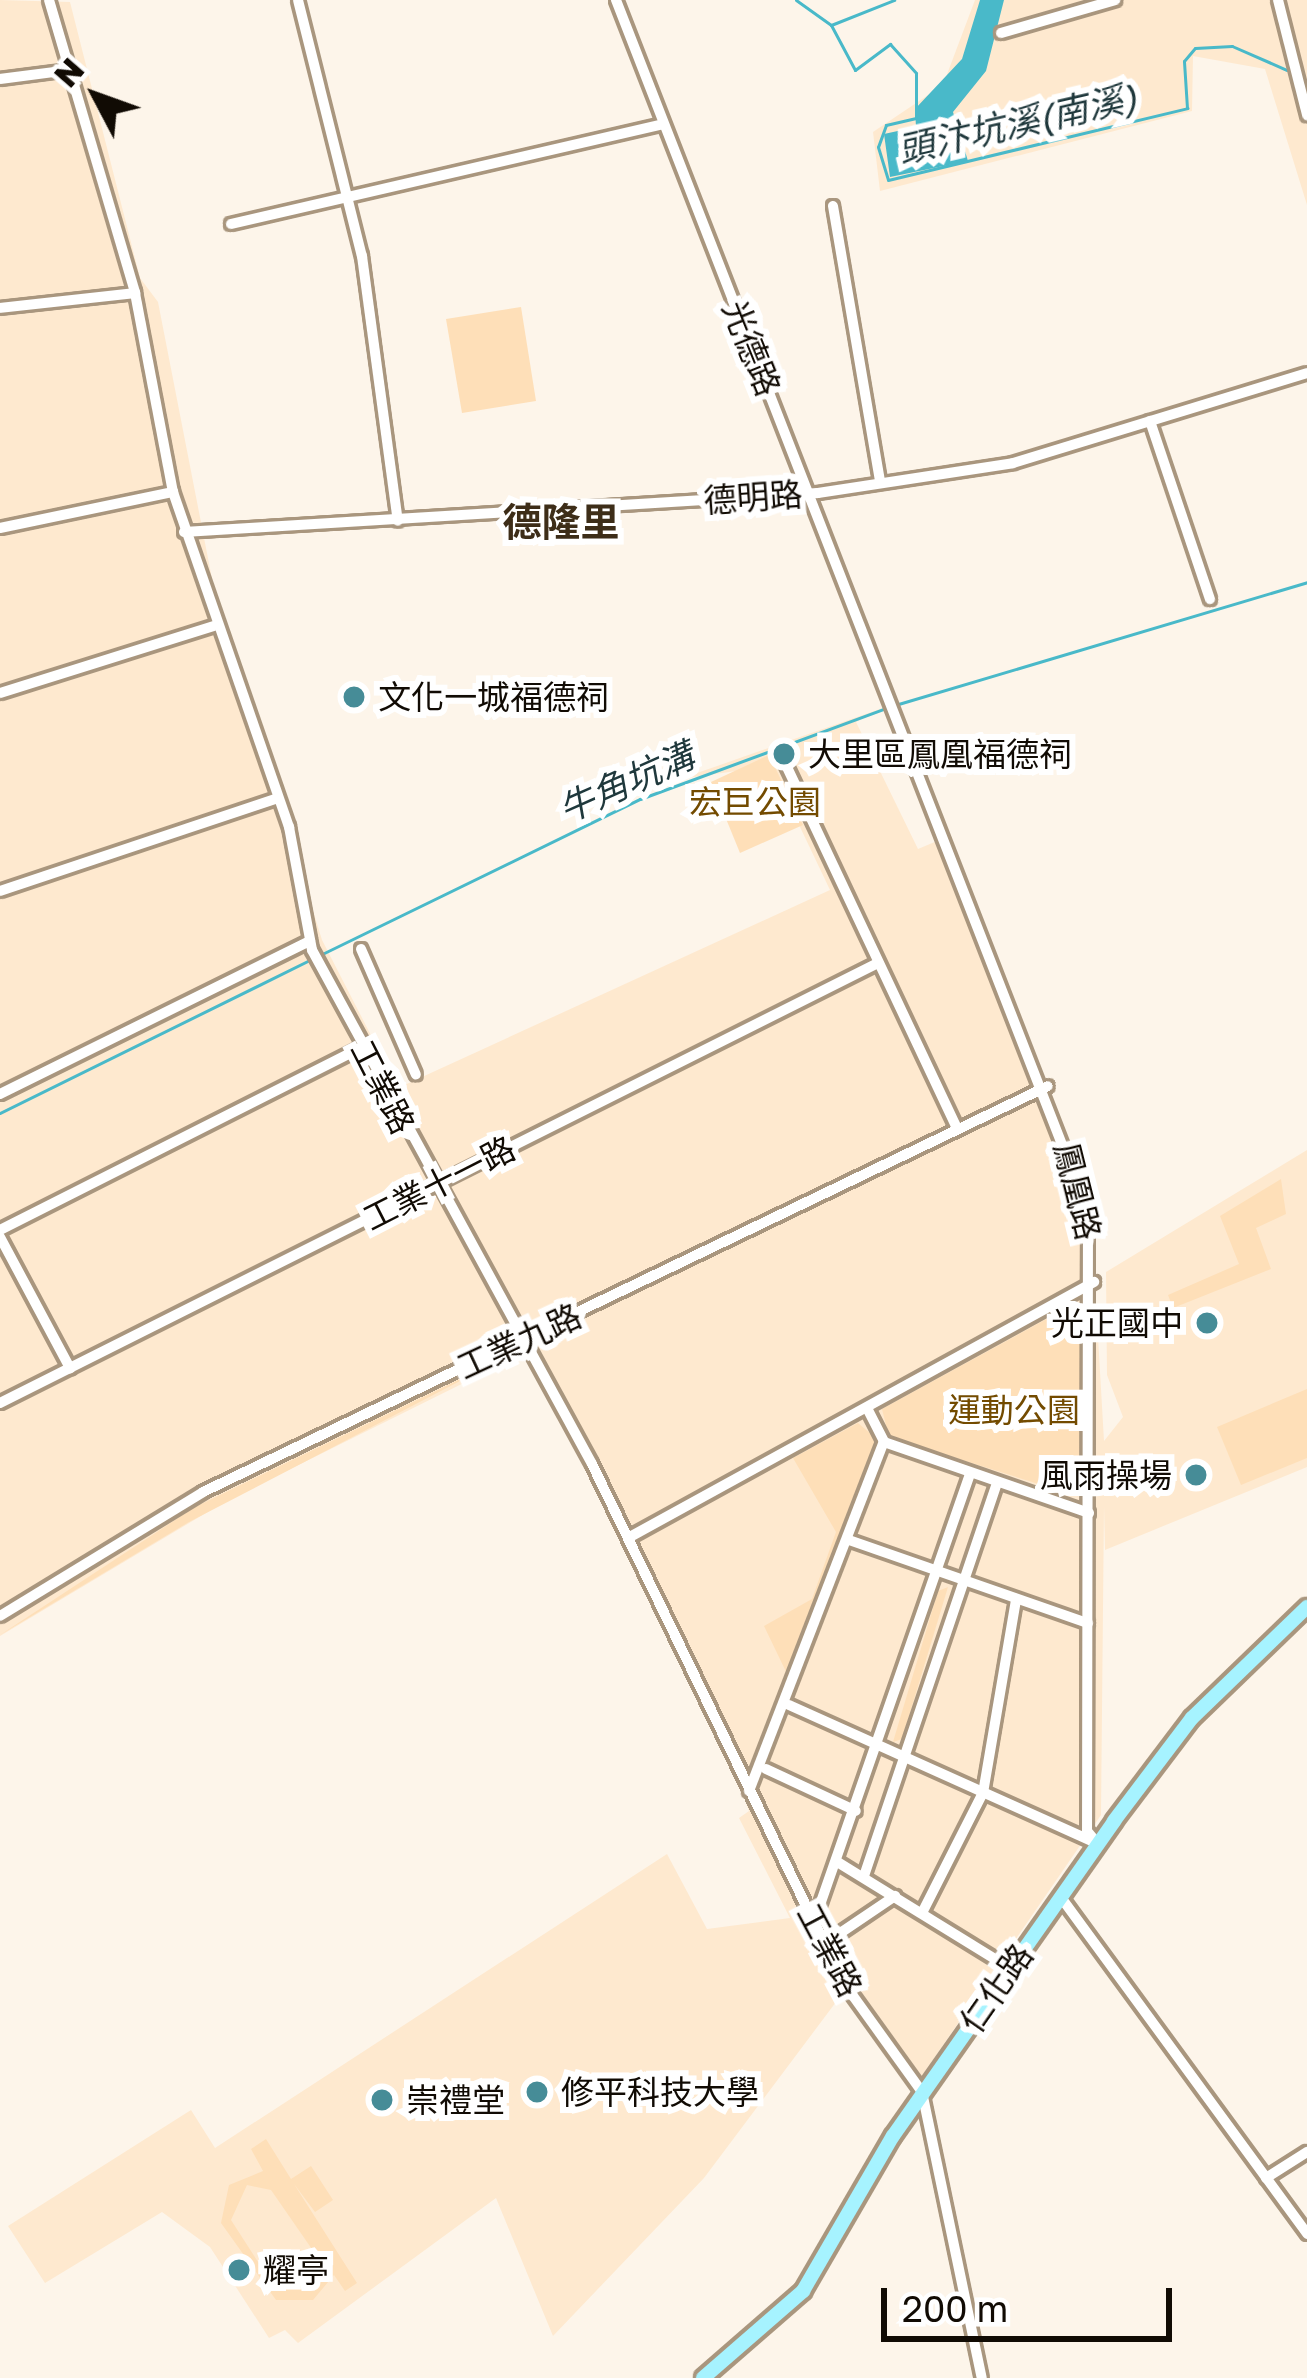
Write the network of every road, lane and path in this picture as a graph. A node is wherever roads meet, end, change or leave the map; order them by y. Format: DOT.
graph roads {
  1 [pos="49,0"];
  2 [pos="298,0"];
  3 [pos="616,0"];
  4 [pos="1115,0"];
  5 [pos="1278,0"];
  6 [pos="1001,33"];
  7 [pos="69,70"];
  8 [pos="0,79"];
  9 [pos="1307,116"];
  10 [pos="663,124"];
  11 [pos="348,197"];
  12 [pos="832,206"];
  13 [pos="230,224"];
  14 [pos="135,292"];
  15 [pos="0,308"];
  16 [pos="1307,373"];
  17 [pos="1150,421"];
  18 [pos="880,481"];
  19 [pos="808,490"];
  20 [pos="173,492"];
  21 [pos="398,521"];
  22 [pos="0,528"];
  23 [pos="184,532"];
  24 [pos="1210,599"];
  25 [pos="214,626"];
  26 [pos="0,693"];
  27 [pos="896,710"];
  28 [pos="786,765"];
  29 [pos="278,798"];
  30 [pos="0,892"];
  31 [pos="311,943"];
  32 [pos="361,949"];
  33 [pos="878,963"];
  34 [pos="362,1047"];
  35 [pos="416,1075"];
  36 [pos="1048,1086"];
  37 [pos="0,1094"];
  38 [pos="958,1129"];
  39 [pos="434,1186"];
  40 [pos="0,1233"];
  41 [pos="1094,1282"];
  42 [pos="524,1336"];
  43 [pos="70,1368"];
  44 [pos="0,1403"];
  45 [pos="866,1408"];
  46 [pos="884,1442"];
  47 [pos="970,1473"];
  48 [pos="997,1482"];
  49 [pos="1089,1514"];
  50 [pos="628,1538"];
  51 [pos="849,1540"];
  52 [pos="937,1571"];
  53 [pos="964,1580"];
  54 [pos="1016,1598"];
  55 [pos="1307,1607"];
  56 [pos="0,1616"];
  57 [pos="1088,1623"];
  58 [pos="789,1705"];
  59 [pos="879,1745"];
  60 [pos="904,1757"];
  61 [pos="766,1769"];
  62 [pos="749,1791"];
  63 [pos="983,1793"];
  64 [pos="856,1810"];
  65 [pos="1097,1843"];
  66 [pos="839,1863"];
  67 [pos="864,1876"];
  68 [pos="1060,1896"];
  69 [pos="895,1897"];
  70 [pos="922,1913"];
  71 [pos="814,1922"];
  72 [pos="824,1944"];
  73 [pos="1010,1968"];
  74 [pos="922,2092"];
  75 [pos="1307,2152"];
  76 [pos="1266,2178"];
  77 [pos="1307,2234"];
  78 [pos="703,2378"];
  79 [pos="982,2378"];
  1 -- 7 [label="street, 工業路"];
  2 -- 11 [label="street"];
  3 -- 10 [label="street, 光德路"];
  4 -- 6 [label="street"];
  5 -- 9 [label="street"];
  7 -- 8 [label="street"];
  7 -- 14 [label="street, 工業路"];
  10 -- 11 [label="street"];
  10 -- 19 [label="street, 光德路"];
  11 -- 13 [label="street"];
  11 -- 21 [label="street"];
  12 -- 18 [label="street"];
  14 -- 15 [label="street"];
  14 -- 20 [label="street, 工業路"];
  16 -- 17 [label="street, 德明路"];
  17 -- 18 [label="street, 德明路"];
  17 -- 24 [label="street"];
  18 -- 19 [label="street, 德明路"];
  19 -- 21 [label="street, 德明路"];
  19 -- 27 [label="street, 光德路"];
  20 -- 22 [label="street"];
  20 -- 23 [label="street, 工業路"];
  21 -- 23 [label="street, 德明路"];
  23 -- 25 [label="street, 工業路"];
  25 -- 26 [label="street"];
  25 -- 29 [label="street, 工業路"];
  27 -- 36 [label="street, 鳳凰路"];
  28 -- 33 [label="street"];
  29 -- 30 [label="street"];
  29 -- 31 [label="street, 工業路"];
  31 -- 34 [label="street, 工業路"];
  31 -- 37 [label="street"];
  32 -- 35 [label="street"];
  33 -- 38 [label="street"];
  33 -- 39 [label="street, 工業十一路"];
  34 -- 39 [label="street, 工業路"];
  34 -- 40 [label="street"];
  36 -- 38 [label="street, 工業九路"];
  36 -- 41 [label="street, 鳳凰路"];
  38 -- 42 [label="street, 工業九路"];
  39 -- 42 [label="street, 工業路"];
  39 -- 43 [label="street, 工業十一路"];
  40 -- 43 [label="street"];
  41 -- 45 [label="street"];
  41 -- 49 [label="street, 鳳凰路"];
  42 -- 50 [label="street, 工業路"];
  42 -- 56 [label="street, 工業九路"];
  43 -- 44 [label="street, 工業十一路"];
  45 -- 46 [label="street"];
  45 -- 50 [label="street"];
  46 -- 47 [label="street"];
  46 -- 51 [label="street"];
  47 -- 48 [label="street"];
  47 -- 52 [label="street"];
  48 -- 49 [label="street"];
  48 -- 53 [label="street"];
  49 -- 57 [label="street, 鳳凰路"];
  50 -- 62 [label="street, 工業路"];
  51 -- 52 [label="street"];
  51 -- 58 [label="street"];
  52 -- 53 [label="street"];
  52 -- 59 [label="street"];
  53 -- 54 [label="street"];
  53 -- 60 [label="street"];
  54 -- 57 [label="street"];
  54 -- 63 [label="street"];
  55 -- 65 [label="main road, 仁化路"];
  57 -- 65 [label="street, 鳳凰路"];
  58 -- 59 [label="street"];
  58 -- 61 [label="street"];
  59 -- 60 [label="street"];
  59 -- 64 [label="street"];
  60 -- 63 [label="street"];
  60 -- 67 [label="street"];
  61 -- 62 [label="street"];
  61 -- 64 [label="street"];
  62 -- 71 [label="street, 工業路"];
  63 -- 65 [label="street"];
  63 -- 70 [label="street"];
  64 -- 66 [label="street"];
  65 -- 68 [label="main road, 仁化路"];
  66 -- 67 [label="street"];
  66 -- 71 [label="street"];
  67 -- 69 [label="street"];
  68 -- 73 [label="main road, 仁化路"];
  68 -- 76 [label="street"];
  69 -- 70 [label="street"];
  69 -- 72 [label="street"];
  70 -- 73 [label="street"];
  71 -- 72 [label="street, 工業路"];
  72 -- 74 [label="street, 工業路"];
  73 -- 74 [label="main road, 仁化路"];
  74 -- 78 [label="main road, 仁化路"];
  74 -- 79 [label="street"];
  75 -- 76 [label="street"];
  76 -- 77 [label="street"];
}
